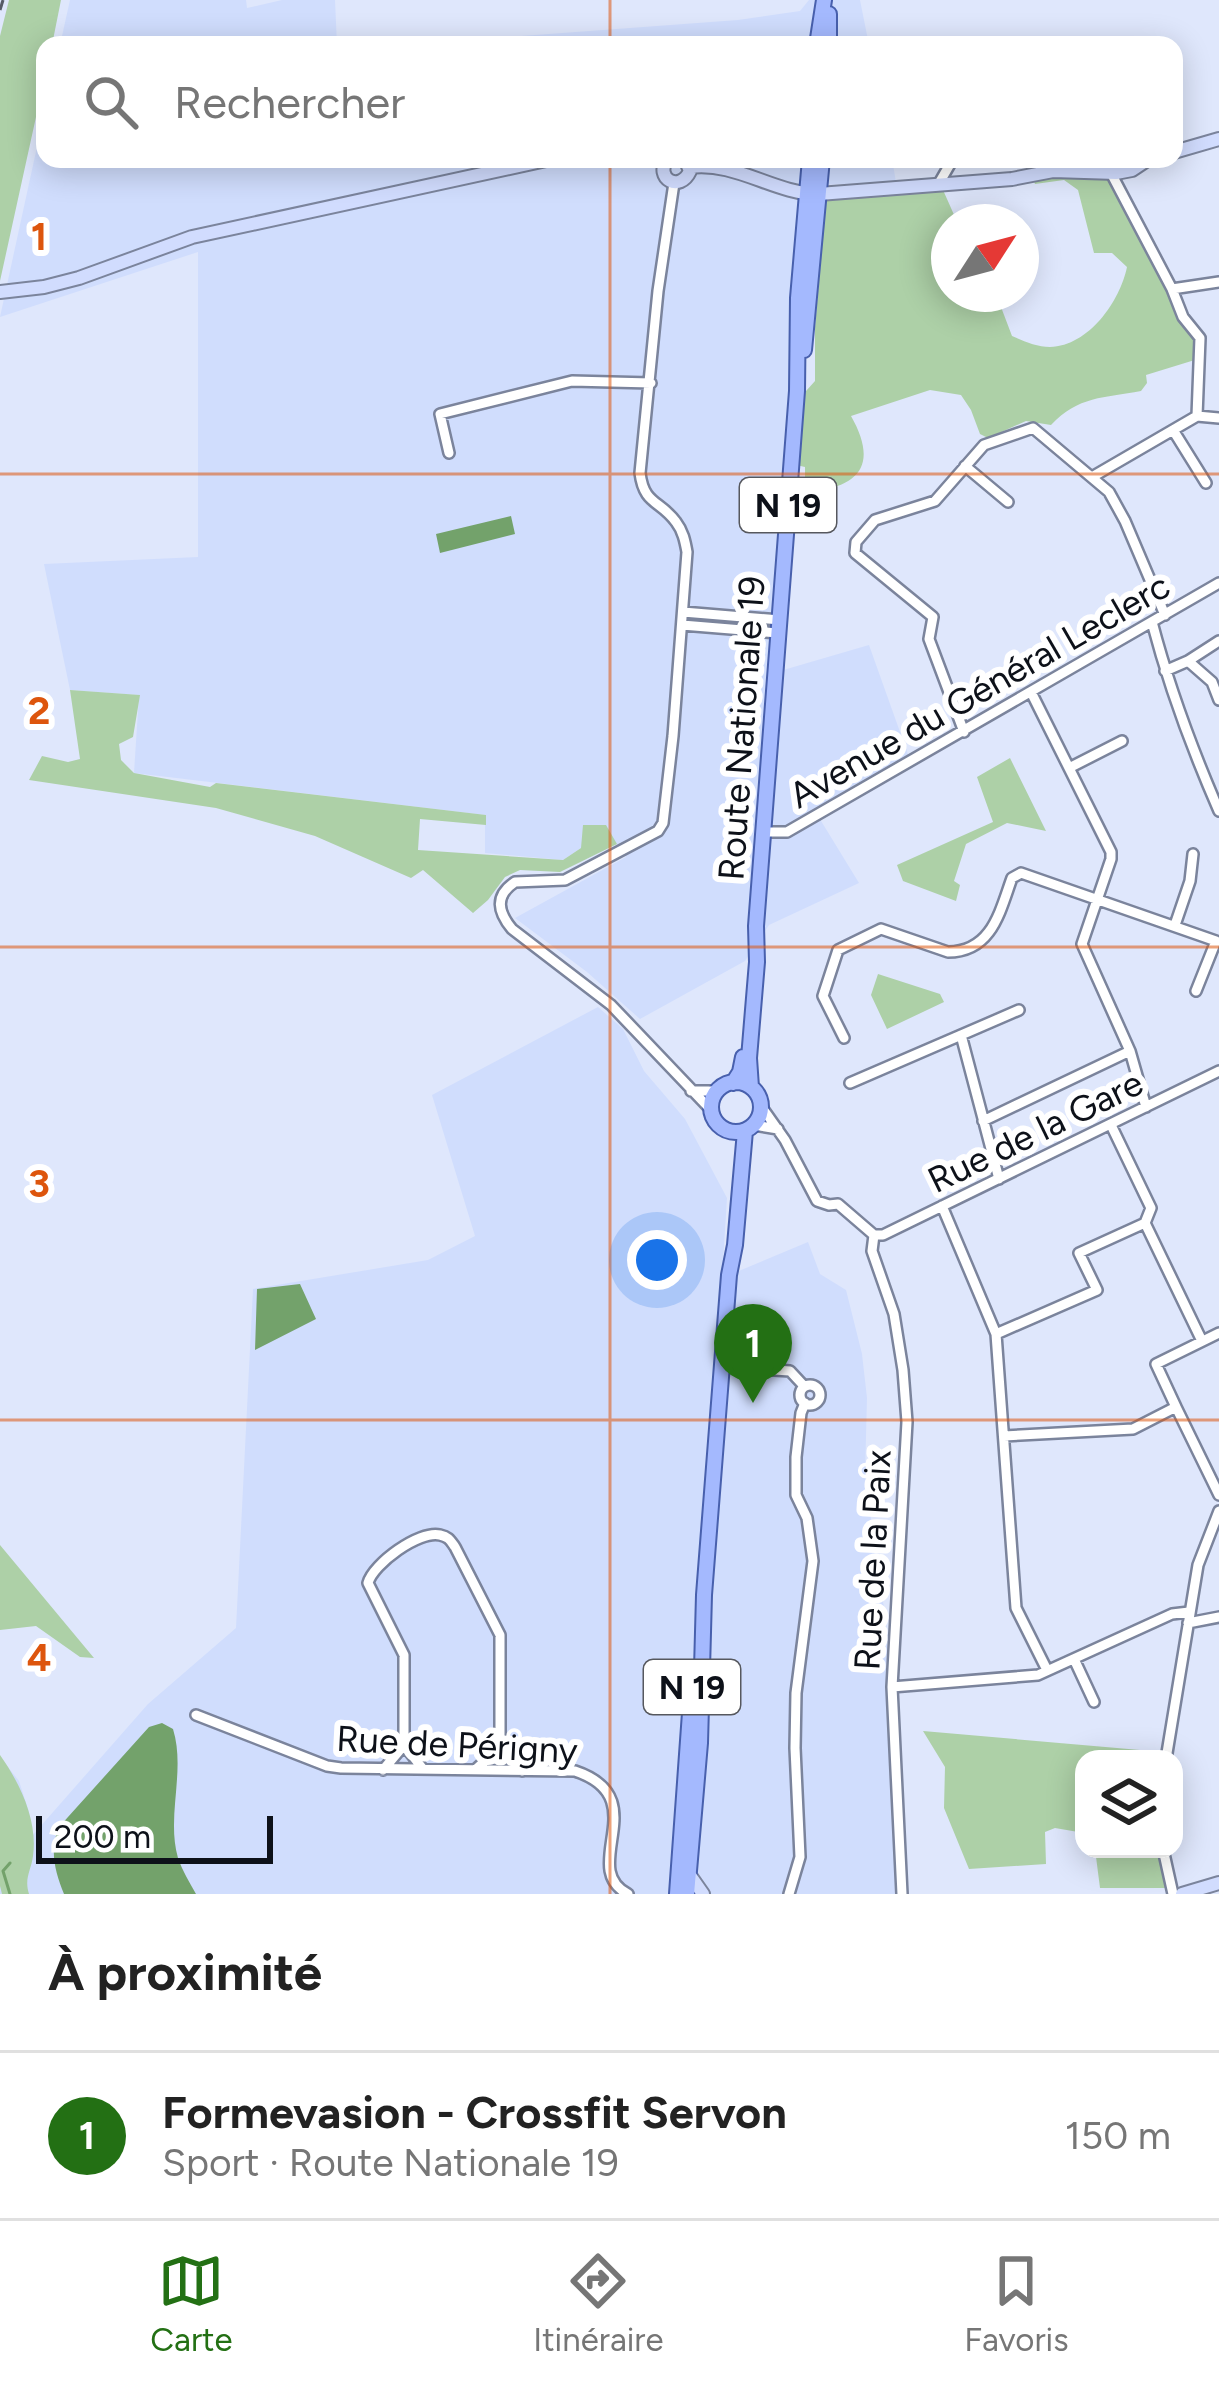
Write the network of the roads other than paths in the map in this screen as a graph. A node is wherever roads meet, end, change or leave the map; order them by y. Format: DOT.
graph roads {
  1 [pos="826,0"];
  2 [pos="820,36"];
  3 [pos="828,36"];
  4 [pos="1219,139"];
  5 [pos="1183,149"];
  6 [pos="509,168"];
  7 [pos="662,168"];
  8 [pos="687,168"];
  9 [pos="727,168"];
  10 [pos="811,168"];
  11 [pos="820,168"];
  12 [pos="948,168"];
  13 [pos="955,168"];
  14 [pos="1117,168"];
  15 [pos="674,183"];
  16 [pos="958,183"];
  17 [pos="938,185"];
  18 [pos="813,194"];
  19 [pos="1219,282"];
  20 [pos="1172,289"];
  21 [pos="0,292"];
  22 [pos="651,383"];
  23 [pos="1197,416"];
  24 [pos="1219,418"];
  25 [pos="1173,430"];
  26 [pos="449,453"];
  27 [pos="965,466"];
  28 [pos="1092,477"];
  29 [pos="1206,483"];
  30 [pos="1008,502"];
  31 [pos="1219,584"];
  32 [pos="683,612"];
  33 [pos="1165,615"];
  34 [pos="1152,622"];
  35 [pos="682,625"];
  36 [pos="779,626"];
  37 [pos="1219,641"];
  38 [pos="1188,661"];
  39 [pos="1165,671"];
  40 [pos="1031,692"];
  41 [pos="1219,700"];
  42 [pos="964,732"];
  43 [pos="1122,741"];
  44 [pos="1069,768"];
  45 [pos="1219,811"];
  46 [pos="764,832"];
  47 [pos="1193,854"];
  48 [pos="1096,897"];
  49 [pos="1175,925"];
  50 [pos="756,926"];
  51 [pos="1196,991"];
  52 [pos="1018,1010"];
  53 [pos="961,1035"];
  54 [pos="844,1038"];
  55 [pos="1130,1051"];
  56 [pos="1219,1071"];
  57 [pos="733,1083"];
  58 [pos="850,1084"];
  59 [pos="751,1087"];
  60 [pos="691,1091"];
  61 [pos="717,1091"];
  62 [pos="761,1106"];
  63 [pos="1146,1107"];
  64 [pos="712,1111"];
  65 [pos="983,1121"];
  66 [pos="1111,1125"];
  67 [pos="742,1129"];
  68 [pos="778,1129"];
  69 [pos="999,1179"];
  70 [pos="942,1206"];
  71 [pos="1145,1223"];
  72 [pos="874,1235"];
  73 [pos="1219,1333"];
  74 [pos="996,1334"];
  75 [pos="1202,1341"];
  76 [pos="746,1368"];
  77 [pos="804,1386"];
  78 [pos="805,1403"];
  79 [pos="1176,1407"];
  80 [pos="1004,1436"];
  81 [pos="1219,1495"];
  82 [pos="1219,1511"];
  83 [pos="704,1595"];
  84 [pos="1188,1617"];
  85 [pos="1219,1617"];
  86 [pos="1074,1659"];
  87 [pos="1048,1670"];
  88 [pos="892,1688"];
  89 [pos="1094,1702"];
  90 [pos="196,1715"];
  91 [pos="404,1745"];
  92 [pos="500,1747"];
  93 [pos="1167,1750"];
  94 [pos="423,1769"];
  95 [pos="382,1770"];
  96 [pos="475,1770"];
  97 [pos="522,1771"];
  98 [pos="1166,1858"];
  99 [pos="689,1874"];
  100 [pos="1219,1883"];
  101 [pos="628,1894"];
  102 [pos="677,1894"];
  103 [pos="687,1894"];
  104 [pos="703,1894"];
  105 [pos="789,1894"];
  106 [pos="902,1894"];
  107 [pos="1178,1894"];
  1 -- 2 [label="main road"];
  1 -- 3 [label="main road"];
  4 -- 5 [label="street"];
  6 -- 21 [label="street"];
  7 -- 15 [label="street"];
  8 -- 15 [label="street"];
  9 -- 18 [label="street"];
  10 -- 18 [label="main road, Route Nationale 19 / N 19"];
  11 -- 18 [label="main road, Route Nationale 19 / N 19"];
  12 -- 17 [label="street"];
  13 -- 16 [label="street"];
  14 -- 16 [label="street"];
  14 -- 20 [label="street"];
  15 -- 22 [label="street"];
  16 -- 17 [label="street"];
  17 -- 18 [label="street"];
  18 -- 36 [label="main road, Route Nationale 19 / N 19"];
  19 -- 20 [label="street"];
  20 -- 23 [label="street"];
  22 -- 26 [label="street"];
  22 -- 32 [label="street"];
  23 -- 24 [label="street"];
  23 -- 25 [label="street"];
  25 -- 28 [label="street"];
  25 -- 29 [label="street"];
  27 -- 28 [label="street"];
  27 -- 30 [label="street"];
  27 -- 42 [label="street"];
  28 -- 33 [label="street"];
  31 -- 33 [label="street, Avenue du Général Leclerc"];
  32 -- 35 [label="street"];
  32 -- 36 [label="street"];
  33 -- 34 [label="street, Avenue du Général Leclerc"];
  34 -- 39 [label="street"];
  34 -- 40 [label="street, Avenue du Général Leclerc"];
  35 -- 36 [label="street"];
  35 -- 60 [label="street"];
  36 -- 46 [label="main road, Route Nationale 19 / N 19"];
  37 -- 38 [label="street"];
  38 -- 39 [label="street"];
  38 -- 41 [label="street"];
  39 -- 45 [label="street"];
  40 -- 42 [label="street, Avenue du Général Leclerc"];
  40 -- 44 [label="street"];
  42 -- 46 [label="street, Avenue du Général Leclerc"];
  43 -- 44 [label="street"];
  44 -- 48 [label="street"];
  46 -- 50 [label="main road, Route Nationale 19 / N 19"];
  47 -- 49 [label="street"];
  48 -- 49 [label="street"];
  48 -- 54 [label="street"];
  48 -- 55 [label="street"];
  49 -- 51 [label="street"];
  50 -- 57 [label="main road, Route Nationale 19 / N 19"];
  50 -- 59 [label="main road, Route Nationale 19 / N 19"];
  52 -- 53 [label="street"];
  53 -- 58 [label="street"];
  53 -- 65 [label="street"];
  55 -- 63 [label="street"];
  55 -- 65 [label="street"];
  56 -- 63 [label="street, Rue de la Gare"];
  57 -- 59 [label="main road"];
  57 -- 61 [label="main road"];
  59 -- 62 [label="main road"];
  60 -- 61 [label="street"];
  60 -- 64 [label="street"];
  61 -- 64 [label="main road"];
  62 -- 67 [label="main road"];
  62 -- 68 [label="street"];
  63 -- 66 [label="street, Rue de la Gare"];
  64 -- 67 [label="main road"];
  65 -- 69 [label="street"];
  66 -- 69 [label="street, Rue de la Gare"];
  66 -- 71 [label="street"];
  67 -- 68 [label="street"];
  67 -- 83 [label="main road, N 19"];
  68 -- 72 [label="street"];
  69 -- 70 [label="street, Rue de la Gare"];
  70 -- 72 [label="street, Rue de la Gare"];
  70 -- 74 [label="street"];
  71 -- 74 [label="street"];
  71 -- 75 [label="street"];
  72 -- 88 [label="street, Rue de la Paix"];
  73 -- 75 [label="street"];
  74 -- 80 [label="street"];
  75 -- 79 [label="street"];
  76 -- 77 [label="street"];
  77 -- 78 [label="street"];
  77 -- 78 [label="street"];
  78 -- 105 [label="street"];
  79 -- 80 [label="street"];
  79 -- 81 [label="street"];
  80 -- 87 [label="street"];
  82 -- 84 [label="street"];
  83 -- 99 [label="main road, N 19"];
  83 -- 102 [label="main road, N 19"];
  84 -- 85 [label="street"];
  84 -- 86 [label="street"];
  84 -- 93 [label="street"];
  86 -- 87 [label="street"];
  86 -- 89 [label="street"];
  87 -- 88 [label="street"];
  88 -- 106 [label="street, Rue de la Paix"];
  90 -- 95 [label="street, Rue de Périgny"];
  91 -- 92 [label="street"];
  91 -- 94 [label="street"];
  91 -- 95 [label="street"];
  92 -- 96 [label="street"];
  92 -- 97 [label="street"];
  94 -- 95 [label="street, Rue de Périgny"];
  94 -- 96 [label="street, Rue de Périgny"];
  96 -- 97 [label="street, Rue de Périgny"];
  97 -- 101 [label="street, Rue de Périgny"];
  98 -- 107 [label="street"];
  99 -- 103 [label="main road, N 19"];
  99 -- 104 [label="street"];
  100 -- 107 [label="street"];
}
